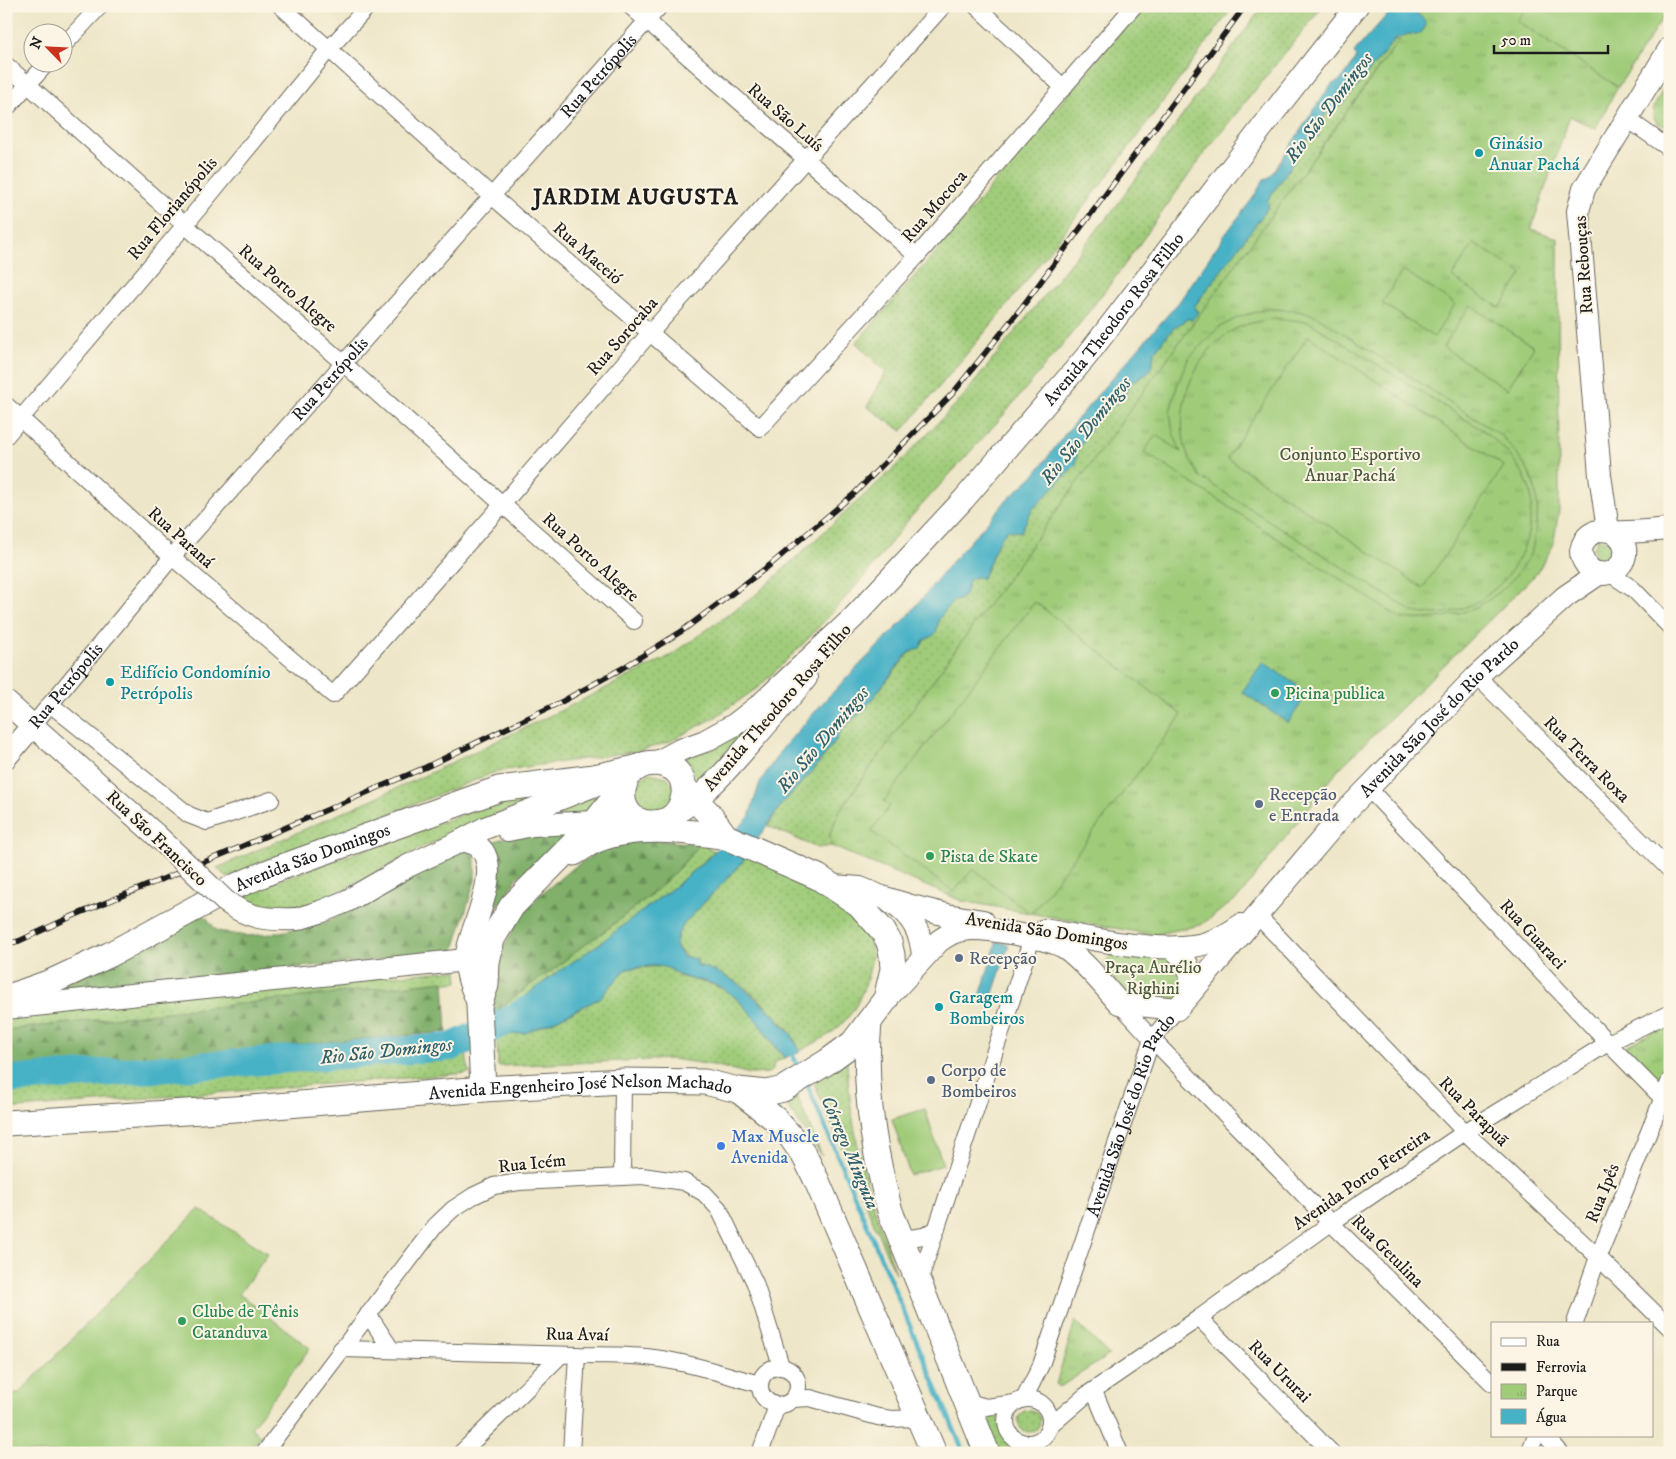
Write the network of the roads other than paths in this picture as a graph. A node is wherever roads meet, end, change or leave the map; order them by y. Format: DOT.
graph roads {
  1 [pos="100,6"];
  2 [pos="281,6"];
  3 [pos="368,6"];
  4 [pos="630,6"];
  5 [pos="660,6"];
  6 [pos="943,6"];
  7 [pos="976,6"];
  8 [pos="1134,6"];
  9 [pos="1358,6"];
  10 [pos="647,22"];
  11 [pos="72,36"];
  12 [pos="1670,48"];
  13 [pos="329,49"];
  14 [pos="6,65"];
  15 [pos="39,72"];
  16 [pos="28,85"];
  17 [pos="1064,88"];
  18 [pos="6,109"];
  19 [pos="1626,118"];
  20 [pos="1670,149"];
  21 [pos="805,160"];
  22 [pos="492,196"];
  23 [pos="185,225"];
  24 [pos="917,256"];
  25 [pos="650,333"];
  26 [pos="344,363"];
  27 [pos="6,405"];
  28 [pos="22,419"];
  29 [pos="760,428"];
  30 [pos="6,436"];
  31 [pos="502,505"];
  32 [pos="1662,529"];
  33 [pos="1607,552"];
  34 [pos="172,557"];
  35 [pos="853,618"];
  36 [pos="634,621"];
  37 [pos="1670,628"];
  38 [pos="1477,676"];
  39 [pos="333,695"];
  40 [pos="6,702"];
  41 [pos="50,704"];
  42 [pos="32,725"];
  43 [pos="6,757"];
  44 [pos="636,773"];
  45 [pos="1368,788"];
  46 [pos="271,800"];
  47 [pos="686,800"];
  48 [pos="636,820"];
  49 [pos="596,821"];
  50 [pos="726,837"];
  51 [pos="463,840"];
  52 [pos="556,862"];
  53 [pos="1670,870"];
  54 [pos="826,882"];
  55 [pos="882,897"];
  56 [pos="1257,915"];
  57 [pos="1032,938"];
  58 [pos="1120,943"];
  59 [pos="1172,948"];
  60 [pos="923,958"];
  61 [pos="466,960"];
  62 [pos="1095,976"];
  63 [pos="6,998"];
  64 [pos="886,1000"];
  65 [pos="1183,1002"];
  66 [pos="1119,1003"];
  67 [pos="479,1005"];
  68 [pos="6,1008"];
  69 [pos="1670,1013"];
  70 [pos="869,1022"];
  71 [pos="1152,1039"];
  72 [pos="1608,1043"];
  73 [pos="482,1078"];
  74 [pos="1670,1080"];
  75 [pos="622,1081"];
  76 [pos="738,1090"];
  77 [pos="1666,1102"];
  78 [pos="6,1123"];
  79 [pos="1465,1132"];
  80 [pos="622,1176"];
  81 [pos="1332,1223"];
  82 [pos="937,1229"];
  83 [pos="902,1239"];
  84 [pos="1598,1257"];
  85 [pos="918,1285"];
  86 [pos="368,1314"];
  87 [pos="1199,1318"];
  88 [pos="1575,1322"];
  89 [pos="1670,1328"];
  90 [pos="341,1349"];
  91 [pos="391,1349"];
  92 [pos="569,1355"];
  93 [pos="781,1366"];
  94 [pos="1491,1382"];
  95 [pos="759,1384"];
  96 [pos="798,1384"];
  97 [pos="1089,1394"];
  98 [pos="810,1398"];
  99 [pos="793,1399"];
  100 [pos="965,1402"];
  101 [pos="1031,1403"];
  102 [pos="776,1406"];
  103 [pos="918,1418"];
  104 [pos="1050,1427"];
  105 [pos="1536,1436"];
  106 [pos="1546,1436"];
  107 [pos="1018,1448"];
  108 [pos="264,1453"];
  109 [pos="461,1453"];
  110 [pos="571,1453"];
  111 [pos="760,1453"];
  112 [pos="934,1453"];
  113 [pos="987,1453"];
  114 [pos="1120,1453"];
  115 [pos="1332,1453"];
  116 [pos="1529,1453"];
  117 [pos="1561,1453"];
  1 -- 11 [label="street"];
  2 -- 13 [label="street, Rua Maceió"];
  3 -- 13 [label="street, Rua Florianópolis"];
  4 -- 10 [label="street, Rua São Luís"];
  5 -- 10 [label="street, Rua Petrópolis"];
  6 -- 21 [label="street, Rua Sorocaba"];
  7 -- 17 [label="street"];
  8 -- 17 [label="street, Rua Mococa"];
  9 -- 35 [label="main road, Avenida Theodoro Rosa Filho"];
  10 -- 21 [label="street, Rua São Luís"];
  10 -- 22 [label="street, Rua Petrópolis"];
  12 -- 19 [label="main road, Rua Rebouças"];
  13 -- 22 [label="street, Rua Maceió"];
  13 -- 23 [label="street, Rua Florianópolis"];
  14 -- 16 [label="street, Rua Porto Alegre"];
  15 -- 16 [label="street"];
  16 -- 18 [label="street"];
  16 -- 23 [label="street, Rua Porto Alegre"];
  17 -- 24 [label="street, Rua Mococa"];
  19 -- 20 [label="street"];
  19 -- 33 [label="main road, Rua Rebouças"];
  21 -- 24 [label="street, Rua São Luís"];
  21 -- 25 [label="street, Rua Sorocaba"];
  22 -- 25 [label="street, Rua Maceió"];
  22 -- 26 [label="street, Rua Petrópolis"];
  23 -- 26 [label="street, Rua Porto Alegre"];
  23 -- 28 [label="street, Rua Florianópolis"];
  24 -- 29 [label="street, Rua Mococa"];
  25 -- 29 [label="street, Rua Maceió"];
  25 -- 31 [label="street, Rua Sorocaba"];
  26 -- 31 [label="street, Rua Porto Alegre"];
  26 -- 34 [label="street, Rua Petrópolis"];
  27 -- 28 [label="street, Rua Paraná"];
  28 -- 30 [label="street, Rua Florianópolis"];
  28 -- 34 [label="street, Rua Paraná"];
  31 -- 36 [label="street, Rua Porto Alegre"];
  31 -- 39 [label="street, Rua Sorocaba"];
  32 -- 33 [label="main road, Avenida São José do Rio Pardo"];
  33 -- 37 [label="street"];
  33 -- 38 [label="main road, Avenida São José do Rio Pardo"];
  34 -- 39 [label="street, Rua Paraná"];
  34 -- 41 [label="street, Rua Petrópolis"];
  35 -- 44 [label="main road, Avenida Theodoro Rosa Filho"];
  35 -- 47 [label="main road, Avenida Theodoro Rosa Filho"];
  38 -- 45 [label="main road, Avenida São José do Rio Pardo"];
  38 -- 53 [label="street, Rua Terra Roxa"];
  40 -- 42 [label="main road, Rua São Francisco"];
  41 -- 42 [label="street, Rua Petrópolis"];
  41 -- 46 [label="street"];
  42 -- 43 [label="main road, Rua Petrópolis"];
  42 -- 51 [label="main road, Rua São Francisco, bridge"];
  44 -- 47 [label="main road"];
  44 -- 48 [label="main road"];
  44 -- 49 [label="main road"];
  44 -- 51 [label="main road, Rua São Francisco"];
  44 -- 63 [label="main road, Avenida São Domingos"];
  45 -- 56 [label="main road, Avenida São José do Rio Pardo"];
  45 -- 72 [label="street, Rua Guaraci"];
  47 -- 48 [label="main road"];
  47 -- 50 [label="main road"];
  48 -- 49 [label="main road, Rua São Francisco"];
  49 -- 51 [label="main road, Rua São Francisco"];
  49 -- 52 [label="main road"];
  50 -- 52 [label="main road"];
  50 -- 54 [label="main road"];
  51 -- 61 [label="main road"];
  52 -- 67 [label="main road"];
  54 -- 55 [label="main road, Avenida São Domingos"];
  54 -- 64 [label="main road"];
  55 -- 58 [label="main road, Avenida São Domingos"];
  55 -- 60 [label="main road"];
  56 -- 59 [label="main road, Avenida São Domingos"];
  56 -- 65 [label="main road, Avenida São José do Rio Pardo"];
  56 -- 79 [label="street, Rua Parapuã"];
  57 -- 60 [label="main road, Avenida São Domingos"];
  57 -- 62 [label="main road, Avenida São Domingos"];
  57 -- 82 [label="street"];
  58 -- 59 [label="main road, Avenida São Domingos"];
  58 -- 62 [label="main road"];
  59 -- 65 [label="main road"];
  60 -- 64 [label="main road, Avenida São Domingos"];
  61 -- 67 [label="main road"];
  61 -- 68 [label="main road"];
  62 -- 66 [label="main road, Avenida São Domingos"];
  64 -- 70 [label="main road"];
  65 -- 66 [label="main road"];
  65 -- 71 [label="street, Avenida São José do Rio Pardo"];
  66 -- 71 [label="street, Avenida São Domingos"];
  67 -- 73 [label="main road"];
  69 -- 72 [label="street, Avenida Porto Ferreira"];
  70 -- 76 [label="main road"];
  70 -- 83 [label="main road"];
  71 -- 81 [label="street, Rua Getulina"];
  71 -- 101 [label="street, Avenida São José do Rio Pardo"];
  72 -- 77 [label="street, Rua Guaraci"];
  72 -- 79 [label="street, Avenida Porto Ferreira"];
  73 -- 75 [label="main road, Avenida Engenheiro José Nelson Machado"];
  73 -- 78 [label="main road, Avenida Engenheiro José Nelson Machado"];
  74 -- 77 [label="street, Rua Ipês"];
  75 -- 76 [label="main road, Avenida Engenheiro José Nelson Machado"];
  75 -- 80 [label="street"];
  76 -- 103 [label="main road, Avenida Engenheiro José Nelson Machado"];
  77 -- 84 [label="street, Rua Ipês"];
  79 -- 81 [label="street, Avenida Porto Ferreira"];
  79 -- 84 [label="street, Rua Parapuã"];
  80 -- 86 [label="street, Rua Icém"];
  80 -- 93 [label="street, Rua Icém"];
  81 -- 87 [label="street, Avenida Porto Ferreira"];
  81 -- 94 [label="street, Rua Getulina"];
  82 -- 83 [label="street"];
  82 -- 85 [label="street"];
  83 -- 85 [label="main road"];
  84 -- 88 [label="street, Rua Ipês"];
  84 -- 89 [label="street, Rua Parapuã"];
  85 -- 100 [label="main road"];
  86 -- 90 [label="street, Rua Icém"];
  86 -- 91 [label="street"];
  87 -- 97 [label="street, Avenida Porto Ferreira"];
  87 -- 115 [label="street, Rua Ururai"];
  90 -- 91 [label="street, Rua Avaí"];
  90 -- 108 [label="street, Rua Icém"];
  91 -- 92 [label="street, Rua Avaí"];
  92 -- 95 [label="street, Rua Avaí"];
  92 -- 109 [label="street"];
  92 -- 110 [label="street"];
  93 -- 95 [label="street"];
  93 -- 96 [label="street"];
  95 -- 102 [label="street"];
  96 -- 98 [label="street"];
  96 -- 99 [label="street"];
  97 -- 101 [label="street, Avenida Porto Ferreira"];
  97 -- 104 [label="street, Avenida Porto Ferreira"];
  97 -- 114 [label="street"];
  98 -- 99 [label="street"];
  98 -- 103 [label="street"];
  99 -- 102 [label="street"];
  100 -- 101 [label="street, Avenida Porto Ferreira"];
  100 -- 113 [label="main road"];
  101 -- 104 [label="street"];
  101 -- 107 [label="street"];
  102 -- 111 [label="street"];
  103 -- 112 [label="main road, Avenida Engenheiro José Nelson Machado"];
  104 -- 107 [label="street"];
  105 -- 116 [label="street"];
  106 -- 117 [label="street"];
}
